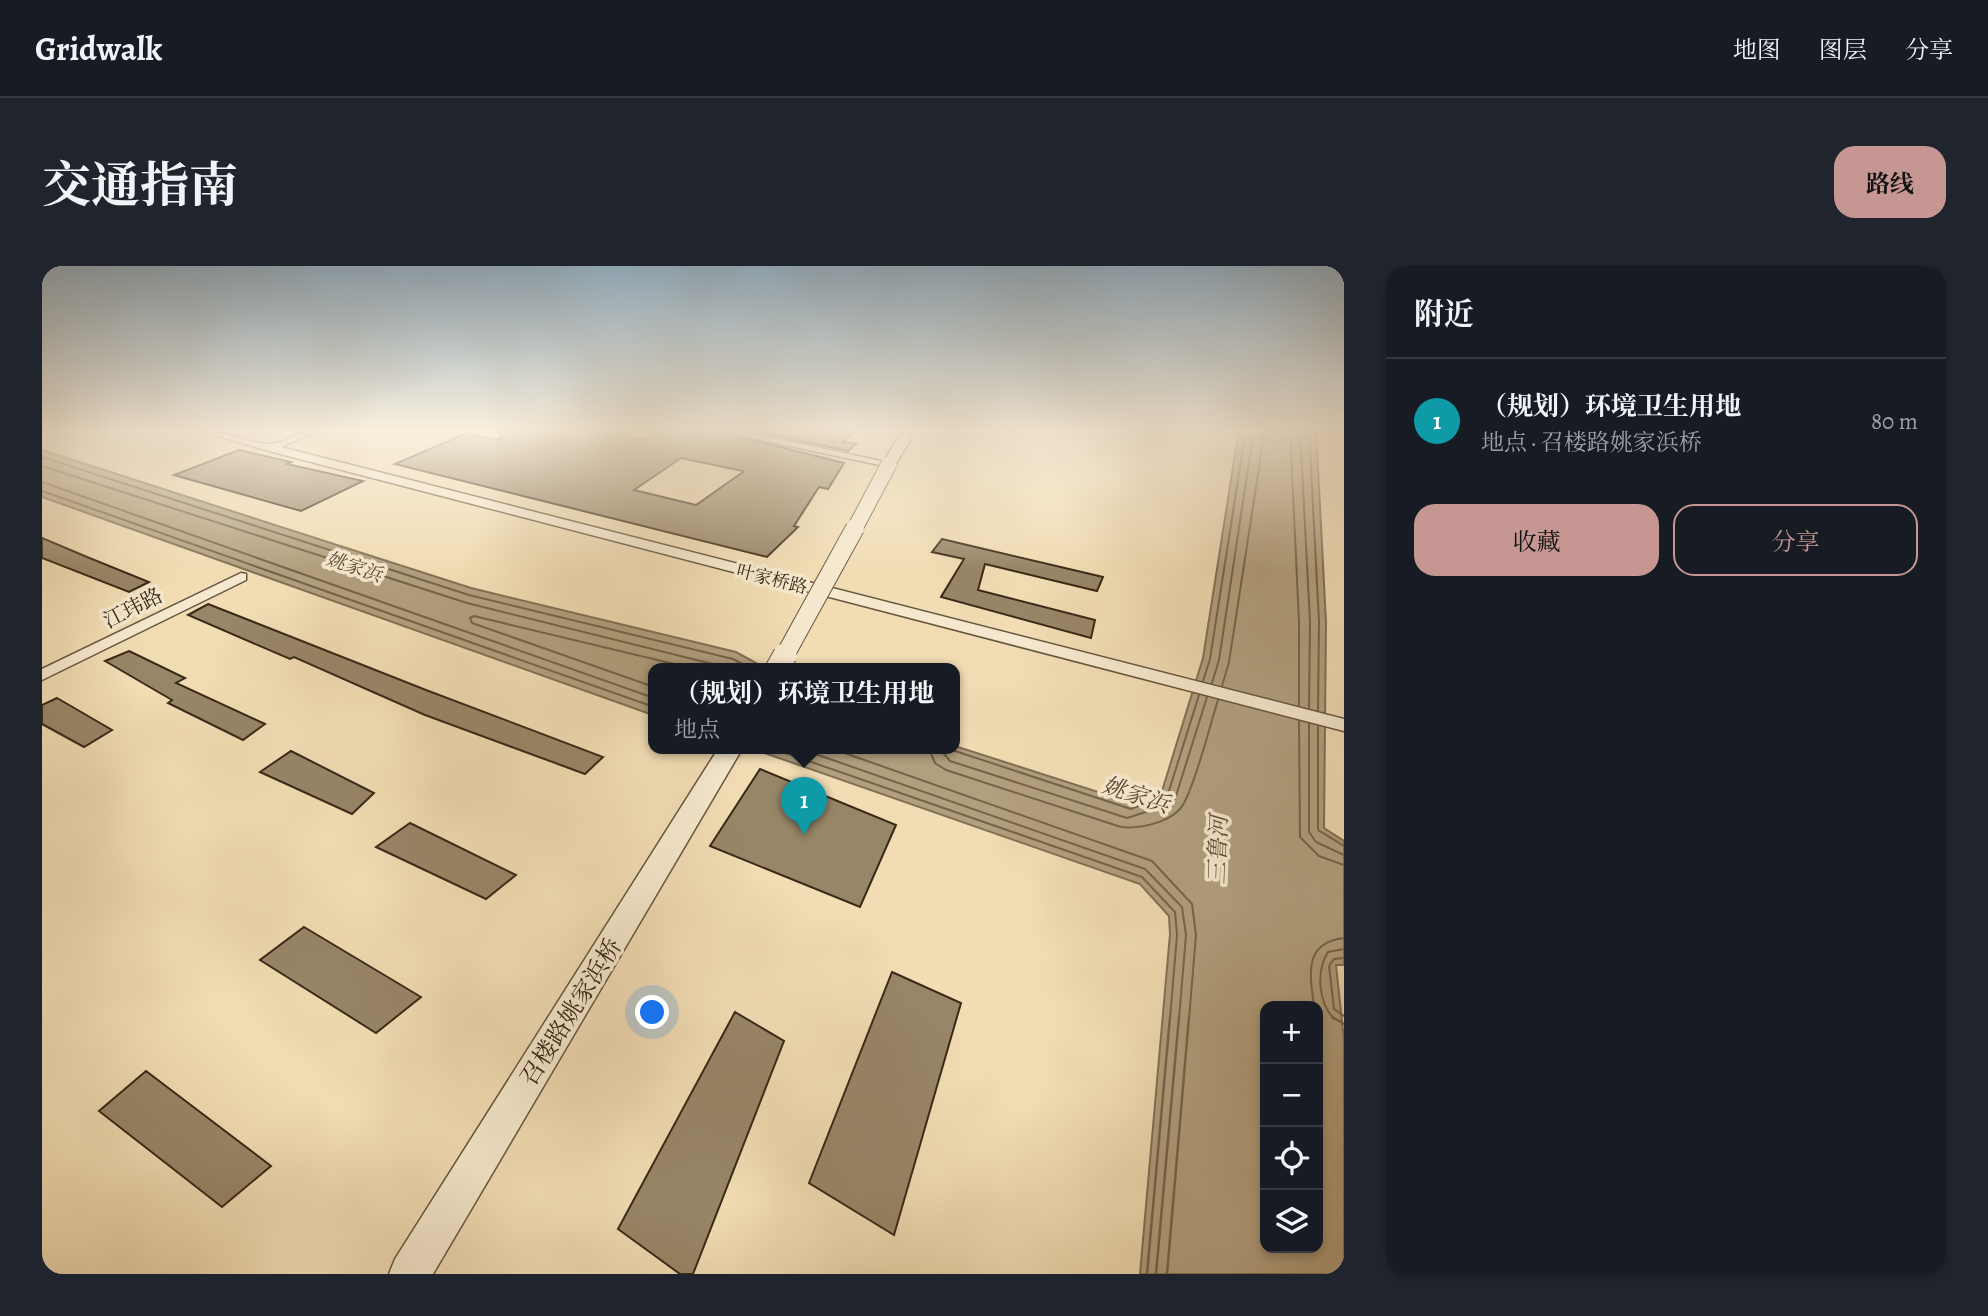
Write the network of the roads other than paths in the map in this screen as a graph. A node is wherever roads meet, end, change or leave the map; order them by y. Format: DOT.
graph roads {
  1 [pos="377,476"];
  2 [pos="883,476"];
  3 [pos="241,577"];
  4 [pos="781,663"];
  5 [pos="42,675"];
  6 [pos="1344,725"];
  7 [pos="727,754"];
  8 [pos="410,1274"];
  1 -- 6 [label="street, 叶家桥路"];
  2 -- 4 [label="street, bridge"];
  3 -- 5 [label="street, 江玮路"];
  7 -- 8 [label="street, 召楼路姚家浜桥"];
}
